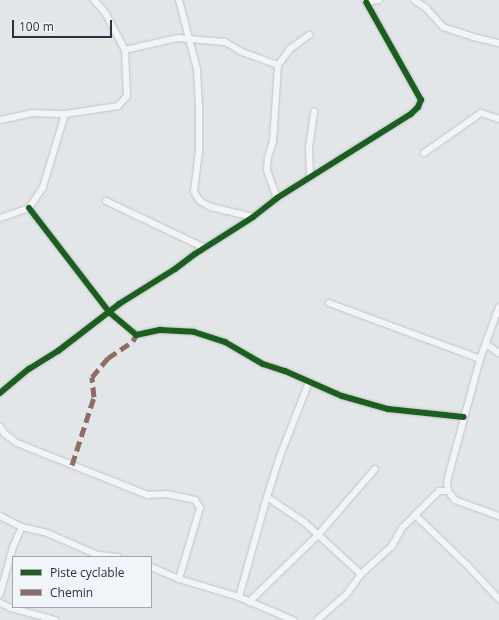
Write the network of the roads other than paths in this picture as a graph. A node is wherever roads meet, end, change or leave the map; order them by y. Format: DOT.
graph roads {
  1 [pos="94,0"];
  2 [pos="179,0"];
  3 [pos="379,0"];
  4 [pos="414,0"];
  5 [pos="428,0"];
  6 [pos="365,1"];
  7 [pos="426,8"];
  8 [pos="309,35"];
  9 [pos="189,38"];
  10 [pos="499,43"];
  11 [pos="125,50"];
  12 [pos="278,65"];
  13 [pos="314,111"];
  14 [pos="65,114"];
  15 [pos="499,119"];
  16 [pos="0,120"];
  17 [pos="424,153"];
  18 [pos="310,177"];
  19 [pos="277,198"];
  20 [pos="106,201"];
  21 [pos="29,208"];
  22 [pos="253,217"];
  23 [pos="0,218"];
  24 [pos="205,248"];
  25 [pos="329,303"];
  26 [pos="499,307"];
  27 [pos="109,312"];
  28 [pos="486,344"];
  29 [pos="499,353"];
  30 [pos="480,359"];
  31 [pos="309,382"];
  32 [pos="0,393"];
  33 [pos="464,417"];
  34 [pos="0,427"];
  35 [pos="375,469"];
  36 [pos="448,491"];
  37 [pos="267,497"];
  38 [pos="415,515"];
  39 [pos="0,516"];
  40 [pos="499,516"];
  41 [pos="22,526"];
  42 [pos="318,535"];
  43 [pos="111,556"];
  44 [pos="152,567"];
  45 [pos="361,574"];
  46 [pos="179,579"];
  47 [pos="0,594"];
  48 [pos="239,597"];
  49 [pos="499,599"];
  50 [pos="249,602"];
  51 [pos="0,603"];
  52 [pos="56,620"];
  53 [pos="293,620"];
  54 [pos="317,620"];
  1 -- 11 [label="street"];
  2 -- 9 [label="street"];
  3 -- 6 [label="street"];
  4 -- 7 [label="street"];
  5 -- 7 [label="street"];
  6 -- 18 [label="street"];
  7 -- 10 [label="street"];
  8 -- 12 [label="street"];
  9 -- 11 [label="street"];
  9 -- 12 [label="street"];
  9 -- 22 [label="street"];
  11 -- 14 [label="street"];
  12 -- 19 [label="street"];
  13 -- 18 [label="street"];
  14 -- 16 [label="street"];
  14 -- 21 [label="street"];
  15 -- 17 [label="street"];
  18 -- 19 [label="street"];
  19 -- 22 [label="street"];
  20 -- 24 [label="street"];
  21 -- 23 [label="street"];
  21 -- 27 [label="street"];
  22 -- 24 [label="street"];
  24 -- 27 [label="street"];
  25 -- 30 [label="street"];
  26 -- 28 [label="street"];
  27 -- 31 [label="street"];
  27 -- 32 [label="street"];
  28 -- 29 [label="street"];
  28 -- 30 [label="street"];
  30 -- 33 [label="street"];
  31 -- 33 [label="street"];
  31 -- 37 [label="street"];
  33 -- 36 [label="street"];
  34 -- 46 [label="street"];
  35 -- 42 [label="street"];
  36 -- 38 [label="street"];
  36 -- 40 [label="street"];
  37 -- 42 [label="street"];
  37 -- 48 [label="street"];
  38 -- 45 [label="street"];
  38 -- 49 [label="street"];
  39 -- 41 [label="street"];
  41 -- 43 [label="street"];
  41 -- 47 [label="street"];
  42 -- 45 [label="street"];
  42 -- 50 [label="street"];
  44 -- 46 [label="street"];
  45 -- 54 [label="street"];
  46 -- 48 [label="street"];
  48 -- 50 [label="street"];
  50 -- 53 [label="street"];
  51 -- 52 [label="street"];
}
